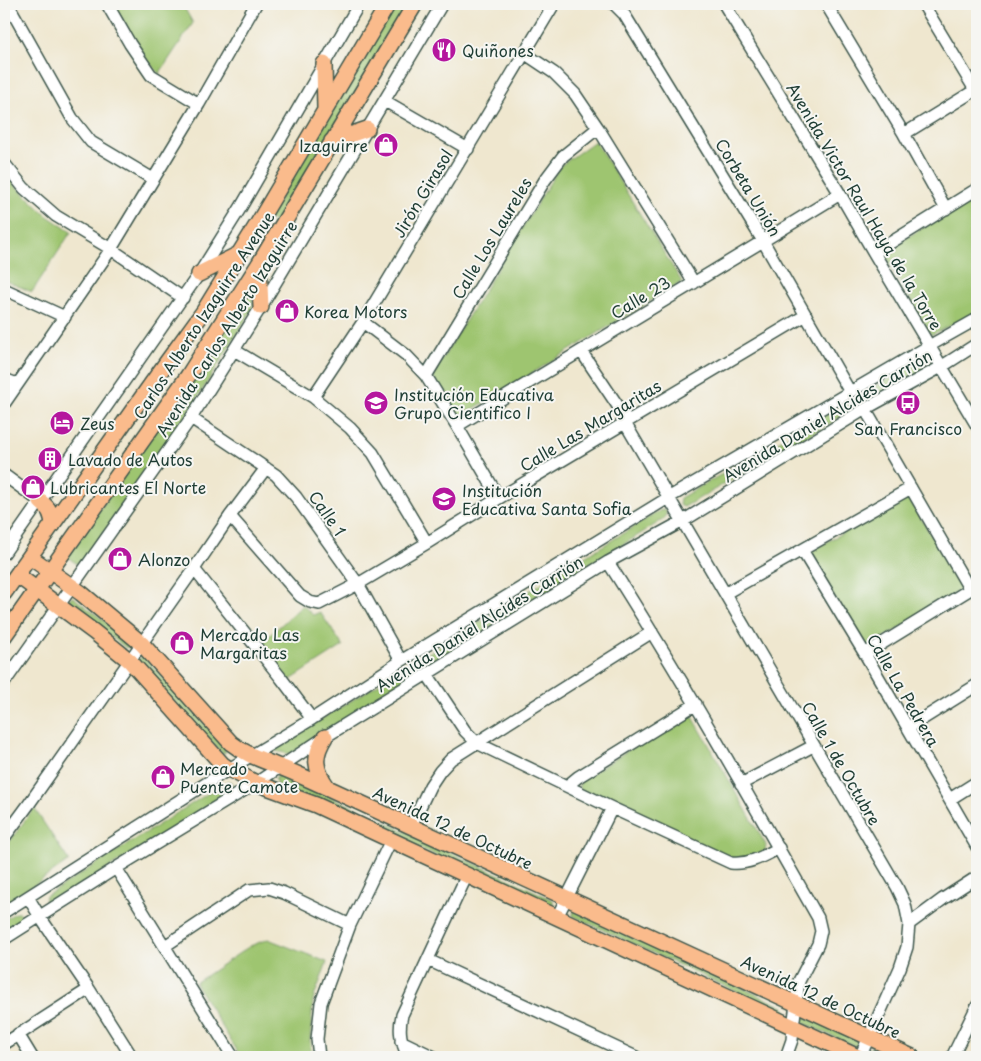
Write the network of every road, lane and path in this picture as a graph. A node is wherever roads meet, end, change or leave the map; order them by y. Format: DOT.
graph roads {
  1 [pos="8,4"];
  2 [pos="107,4"];
  3 [pos="256,4"];
  4 [pos="359,4"];
  5 [pos="388,4"];
  6 [pos="415,4"];
  7 [pos="442,4"];
  8 [pos="554,4"];
  9 [pos="614,4"];
  10 [pos="724,4"];
  11 [pos="826,4"];
  12 [pos="923,4"];
  13 [pos="524,53"];
  14 [pos="324,64"];
  15 [pos="976,90"];
  16 [pos="385,101"];
  17 [pos="199,104"];
  18 [pos="325,109"];
  19 [pos="598,128"];
  20 [pos="367,129"];
  21 [pos="904,134"];
  22 [pos="332,141"];
  23 [pos="468,149"];
  24 [pos="4,163"];
  25 [pos="153,179"];
  26 [pos="977,189"];
  27 [pos="840,194"];
  28 [pos="946,209"];
  29 [pos="260,220"];
  30 [pos="277,234"];
  31 [pos="763,241"];
  32 [pos="111,249"];
  33 [pos="874,253"];
  34 [pos="239,254"];
  35 [pos="259,264"];
  36 [pos="199,274"];
  37 [pos="694,283"];
  38 [pos="4,289"];
  39 [pos="183,298"];
  40 [pos="261,307"];
  41 [pos="806,316"];
  42 [pos="65,317"];
  43 [pos="977,319"];
  44 [pos="363,322"];
  45 [pos="977,344"];
  46 [pos="929,346"];
  47 [pos="234,350"];
  48 [pos="581,351"];
  49 [pos="167,362"];
  50 [pos="941,367"];
  51 [pos="188,376"];
  52 [pos="426,376"];
  53 [pos="4,379"];
  54 [pos="17,384"];
  55 [pos="850,392"];
  56 [pos="313,397"];
  57 [pos="4,404"];
  58 [pos="865,409"];
  59 [pos="191,418"];
  60 [pos="627,422"];
  61 [pos="457,426"];
  62 [pos="977,426"];
  63 [pos="266,468"];
  64 [pos="4,475"];
  65 [pos="911,488"];
  66 [pos="498,498"];
  67 [pos="668,498"];
  68 [pos="41,502"];
  69 [pos="230,516"];
  70 [pos="683,520"];
  71 [pos="53,525"];
  72 [pos="427,544"];
  73 [pos="802,550"];
  74 [pos="4,553"];
  75 [pos="30,557"];
  76 [pos="608,562"];
  77 [pos="194,569"];
  78 [pos="50,571"];
  79 [pos="17,575"];
  80 [pos="358,584"];
  81 [pos="72,586"];
  82 [pos="973,587"];
  83 [pos="36,590"];
  84 [pos="4,594"];
  85 [pos="726,594"];
  86 [pos="58,605"];
  87 [pos="652,632"];
  88 [pos="4,636"];
  89 [pos="142,644"];
  90 [pos="865,654"];
  91 [pos="130,661"];
  92 [pos="401,661"];
  93 [pos="427,674"];
  94 [pos="4,683"];
  95 [pos="977,685"];
  96 [pos="696,704"];
  97 [pos="312,719"];
  98 [pos="908,728"];
  99 [pos="325,737"];
  100 [pos="477,742"];
  101 [pos="813,746"];
  102 [pos="252,756"];
  103 [pos="280,767"];
  104 [pos="229,769"];
  105 [pos="977,782"];
  106 [pos="256,783"];
  107 [pos="741,784"];
  108 [pos="568,786"];
  109 [pos="328,788"];
  110 [pos="950,799"];
  111 [pos="612,808"];
  112 [pos="410,826"];
  113 [pos="4,838"];
  114 [pos="391,840"];
  115 [pos="977,847"];
  116 [pos="779,848"];
  117 [pos="116,868"];
  118 [pos="467,875"];
  119 [pos="977,877"];
  120 [pos="28,897"];
  121 [pos="566,898"];
  122 [pos="4,912"];
  123 [pos="40,917"];
  124 [pos="557,917"];
  125 [pos="909,924"];
  126 [pos="350,925"];
  127 [pos="4,939"];
  128 [pos="165,946"];
  129 [pos="428,960"];
  130 [pos="89,989"];
  131 [pos="796,1004"];
  132 [pos="977,1006"];
  133 [pos="793,1027"];
  134 [pos="18,1034"];
  135 [pos="869,1037"];
  136 [pos="401,1041"];
  137 [pos="4,1044"];
  138 [pos="32,1057"];
  139 [pos="132,1057"];
  140 [pos="233,1057"];
  141 [pos="319,1057"];
  142 [pos="408,1057"];
  143 [pos="434,1057"];
  144 [pos="636,1057"];
  145 [pos="786,1057"];
  146 [pos="859,1057"];
  147 [pos="912,1057"];
  148 [pos="952,1057"];
  1 -- 25 [label="street"];
  2 -- 17 [label="street"];
  3 -- 17 [label="street"];
  4 -- 14 [label="street"];
  5 -- 18 [label="main road, Carlos Alberto Izaguirre Avenue"];
  6 -- 22 [label="main road, Carlos Alberto Izaguirre Avenue"];
  7 -- 16 [label="street, Avenida Carlos Alberto Izaguirre"];
  8 -- 13 [label="street, Jirón Girasol"];
  9 -- 31 [label="street, Corbeta Unión"];
  10 -- 27 [label="street, Avenida Victor Raul Haya de la Torre"];
  11 -- 21 [label="street"];
  12 -- 15 [label="street"];
  13 -- 19 [label="street"];
  13 -- 23 [label="street, Jirón Girasol"];
  14 -- 18 [label="main road"];
  14 -- 36 [label="street"];
  15 -- 21 [label="street"];
  16 -- 20 [label="street, Avenida Carlos Alberto Izaguirre"];
  16 -- 23 [label="street"];
  17 -- 25 [label="street"];
  18 -- 29 [label="main road, Carlos Alberto Izaguirre Avenue"];
  19 -- 37 [label="street"];
  19 -- 52 [label="street, Calle Los Laureles"];
  20 -- 22 [label="main road"];
  20 -- 40 [label="street, Avenida Carlos Alberto Izaguirre"];
  21 -- 28 [label="street"];
  22 -- 30 [label="main road, Carlos Alberto Izaguirre Avenue"];
  23 -- 44 [label="street, Jirón Girasol"];
  24 -- 32 [label="street"];
  25 -- 32 [label="street"];
  26 -- 28 [label="street"];
  27 -- 31 [label="street, Calle 23"];
  27 -- 33 [label="street, Avenida Victor Raul Haya de la Torre"];
  28 -- 33 [label="street"];
  29 -- 30 [label="main road"];
  29 -- 34 [label="main road, Carlos Alberto Izaguirre Avenue"];
  30 -- 35 [label="main road, Carlos Alberto Izaguirre Avenue"];
  31 -- 37 [label="street, Calle 23"];
  31 -- 41 [label="street, Corbeta Unión"];
  32 -- 39 [label="street"];
  32 -- 42 [label="street"];
  33 -- 46 [label="street, Avenida Victor Raul Haya de la Torre"];
  34 -- 36 [label="main road"];
  34 -- 49 [label="main road, Carlos Alberto Izaguirre Avenue"];
  35 -- 40 [label="main road"];
  35 -- 51 [label="main road, Carlos Alberto Izaguirre Avenue"];
  36 -- 39 [label="street"];
  37 -- 48 [label="street, Calle 23"];
  38 -- 42 [label="street"];
  39 -- 68 [label="street"];
  40 -- 47 [label="street, Avenida Carlos Alberto Izaguirre"];
  41 -- 55 [label="street, Corbeta Unión"];
  41 -- 60 [label="street, Calle Las Margaritas"];
  42 -- 54 [label="street"];
  43 -- 46 [label="street, Avenida Daniel Alcides Carrión"];
  44 -- 52 [label="street"];
  44 -- 56 [label="street, Jirón Girasol"];
  45 -- 50 [label="street, Avenida Daniel Alcides Carrión"];
  46 -- 50 [label="street, Avenida Victor Raul Haya de la Torre"];
  46 -- 55 [label="street, Avenida Daniel Alcides Carrión"];
  47 -- 56 [label="street"];
  47 -- 59 [label="street, Avenida Carlos Alberto Izaguirre"];
  48 -- 60 [label="street, Calle 1 de Octubre"];
  48 -- 61 [label="street, Calle 23"];
  49 -- 51 [label="main road"];
  49 -- 71 [label="main road, Carlos Alberto Izaguirre Avenue"];
  50 -- 58 [label="street, Avenida Daniel Alcides Carrión"];
  50 -- 62 [label="street, Avenida Victor Raul Haya de la Torre"];
  51 -- 78 [label="main road, Carlos Alberto Izaguirre Avenue"];
  52 -- 61 [label="street"];
  53 -- 54 [label="street"];
  54 -- 57 [label="street"];
  55 -- 67 [label="street, Avenida Daniel Alcides Carrión"];
  56 -- 72 [label="street"];
  58 -- 65 [label="street"];
  58 -- 70 [label="street, Avenida Daniel Alcides Carrión"];
  59 -- 63 [label="street, Calle 1"];
  59 -- 81 [label="street, Avenida Carlos Alberto Izaguirre"];
  60 -- 66 [label="street, Calle Las Margaritas"];
  60 -- 67 [label="street, Calle 1 de Octubre"];
  61 -- 66 [label="street"];
  63 -- 69 [label="street"];
  63 -- 80 [label="street, Calle 1"];
  64 -- 68 [label="street"];
  65 -- 73 [label="street"];
  65 -- 82 [label="street"];
  66 -- 72 [label="street, Calle Las Margaritas"];
  67 -- 70 [label="street, Calle 1 de Octubre"];
  67 -- 92 [label="street, Avenida Daniel Alcides Carrión"];
  68 -- 71 [label="main road"];
  68 -- 74 [label="street"];
  69 -- 77 [label="street"];
  69 -- 80 [label="street, Calle Las Margaritas"];
  70 -- 76 [label="street, Avenida Daniel Alcides Carrión"];
  70 -- 85 [label="street, Calle 1 de Octubre"];
  71 -- 75 [label="main road, Carlos Alberto Izaguirre Avenue"];
  72 -- 80 [label="street, Calle Las Margaritas"];
  73 -- 85 [label="street"];
  73 -- 90 [label="street, Calle La Pedrera"];
  75 -- 78 [label="main road, Avenida 12 de Octubre"];
  75 -- 79 [label="main road, Carlos Alberto Izaguirre Avenue"];
  76 -- 87 [label="street"];
  76 -- 93 [label="street, Avenida Daniel Alcides Carrión"];
  77 -- 89 [label="street"];
  77 -- 97 [label="street"];
  78 -- 81 [label="main road, Avenida 12 de Octubre"];
  78 -- 83 [label="main road, Carlos Alberto Izaguirre Avenue"];
  79 -- 83 [label="main road"];
  79 -- 84 [label="main road, Carlos Alberto Izaguirre Avenue"];
  80 -- 92 [label="street, Calle 1"];
  81 -- 86 [label="street, Avenida Carlos Alberto Izaguirre"];
  81 -- 89 [label="main road, Avenida 12 de Octubre"];
  82 -- 90 [label="street"];
  83 -- 86 [label="main road"];
  83 -- 88 [label="main road, Carlos Alberto Izaguirre Avenue"];
  85 -- 101 [label="street, Calle 1 de Octubre"];
  86 -- 91 [label="main road"];
  86 -- 94 [label="street, Avenida Carlos Alberto Izaguirre"];
  87 -- 96 [label="street"];
  87 -- 100 [label="street"];
  89 -- 91 [label="street"];
  89 -- 102 [label="main road, Avenida 12 de Octubre"];
  90 -- 98 [label="street, Calle La Pedrera"];
  91 -- 104 [label="main road"];
  91 -- 113 [label="street"];
  92 -- 97 [label="street, Avenida Daniel Alcides Carrión"];
  93 -- 99 [label="street, Avenida Daniel Alcides Carrión"];
  93 -- 100 [label="street"];
  95 -- 98 [label="street"];
  96 -- 107 [label="street"];
  96 -- 108 [label="street"];
  97 -- 102 [label="street, Avenida Daniel Alcides Carrión"];
  98 -- 110 [label="street, Calle La Pedrera"];
  99 -- 103 [label="street, Avenida Daniel Alcides Carrión"];
  99 -- 109 [label="main road"];
  100 -- 108 [label="street"];
  100 -- 112 [label="street"];
  101 -- 107 [label="street"];
  101 -- 125 [label="street, Calle 1 de Octubre"];
  102 -- 103 [label="main road, Avenida 12 de Octubre"];
  102 -- 104 [label="street, Avenida Daniel Alcides Carrión"];
  103 -- 106 [label="street, Avenida Daniel Alcides Carrión"];
  103 -- 109 [label="main road, Avenida 12 de Octubre"];
  104 -- 106 [label="main road"];
  104 -- 120 [label="street, Avenida Daniel Alcides Carrión"];
  105 -- 110 [label="street"];
  106 -- 114 [label="main road"];
  106 -- 117 [label="street, Avenida Daniel Alcides Carrión"];
  107 -- 116 [label="street"];
  108 -- 111 [label="street"];
  109 -- 112 [label="main road, Avenida 12 de Octubre"];
  110 -- 115 [label="street, Calle La Pedrera"];
  111 -- 116 [label="street"];
  111 -- 121 [label="street"];
  112 -- 121 [label="main road, Avenida 12 de Octubre"];
  114 -- 118 [label="main road"];
  114 -- 126 [label="street"];
  116 -- 131 [label="street"];
  117 -- 123 [label="street, Avenida Daniel Alcides Carrión"];
  117 -- 128 [label="street"];
  118 -- 124 [label="main road"];
  118 -- 129 [label="street"];
  119 -- 125 [label="street"];
  120 -- 122 [label="street, Avenida Daniel Alcides Carrión"];
  120 -- 123 [label="street"];
  121 -- 124 [label="street"];
  121 -- 131 [label="main road, Avenida 12 de Octubre"];
  123 -- 127 [label="street, Avenida Daniel Alcides Carrión"];
  123 -- 130 [label="street"];
  124 -- 133 [label="main road"];
  125 -- 135 [label="street, Calle 1 de Octubre"];
  126 -- 128 [label="street"];
  126 -- 141 [label="street"];
  128 -- 140 [label="street"];
  129 -- 136 [label="street"];
  129 -- 144 [label="street"];
  130 -- 134 [label="street"];
  130 -- 139 [label="street"];
  131 -- 133 [label="street"];
  131 -- 135 [label="main road, Avenida 12 de Octubre"];
  132 -- 148 [label="street"];
  133 -- 145 [label="street"];
  133 -- 146 [label="main road"];
  134 -- 137 [label="street"];
  134 -- 138 [label="street"];
  135 -- 146 [label="street, Calle 1 de Octubre"];
  135 -- 147 [label="main road, Avenida 12 de Octubre"];
  136 -- 142 [label="street"];
  136 -- 143 [label="street"];
}
